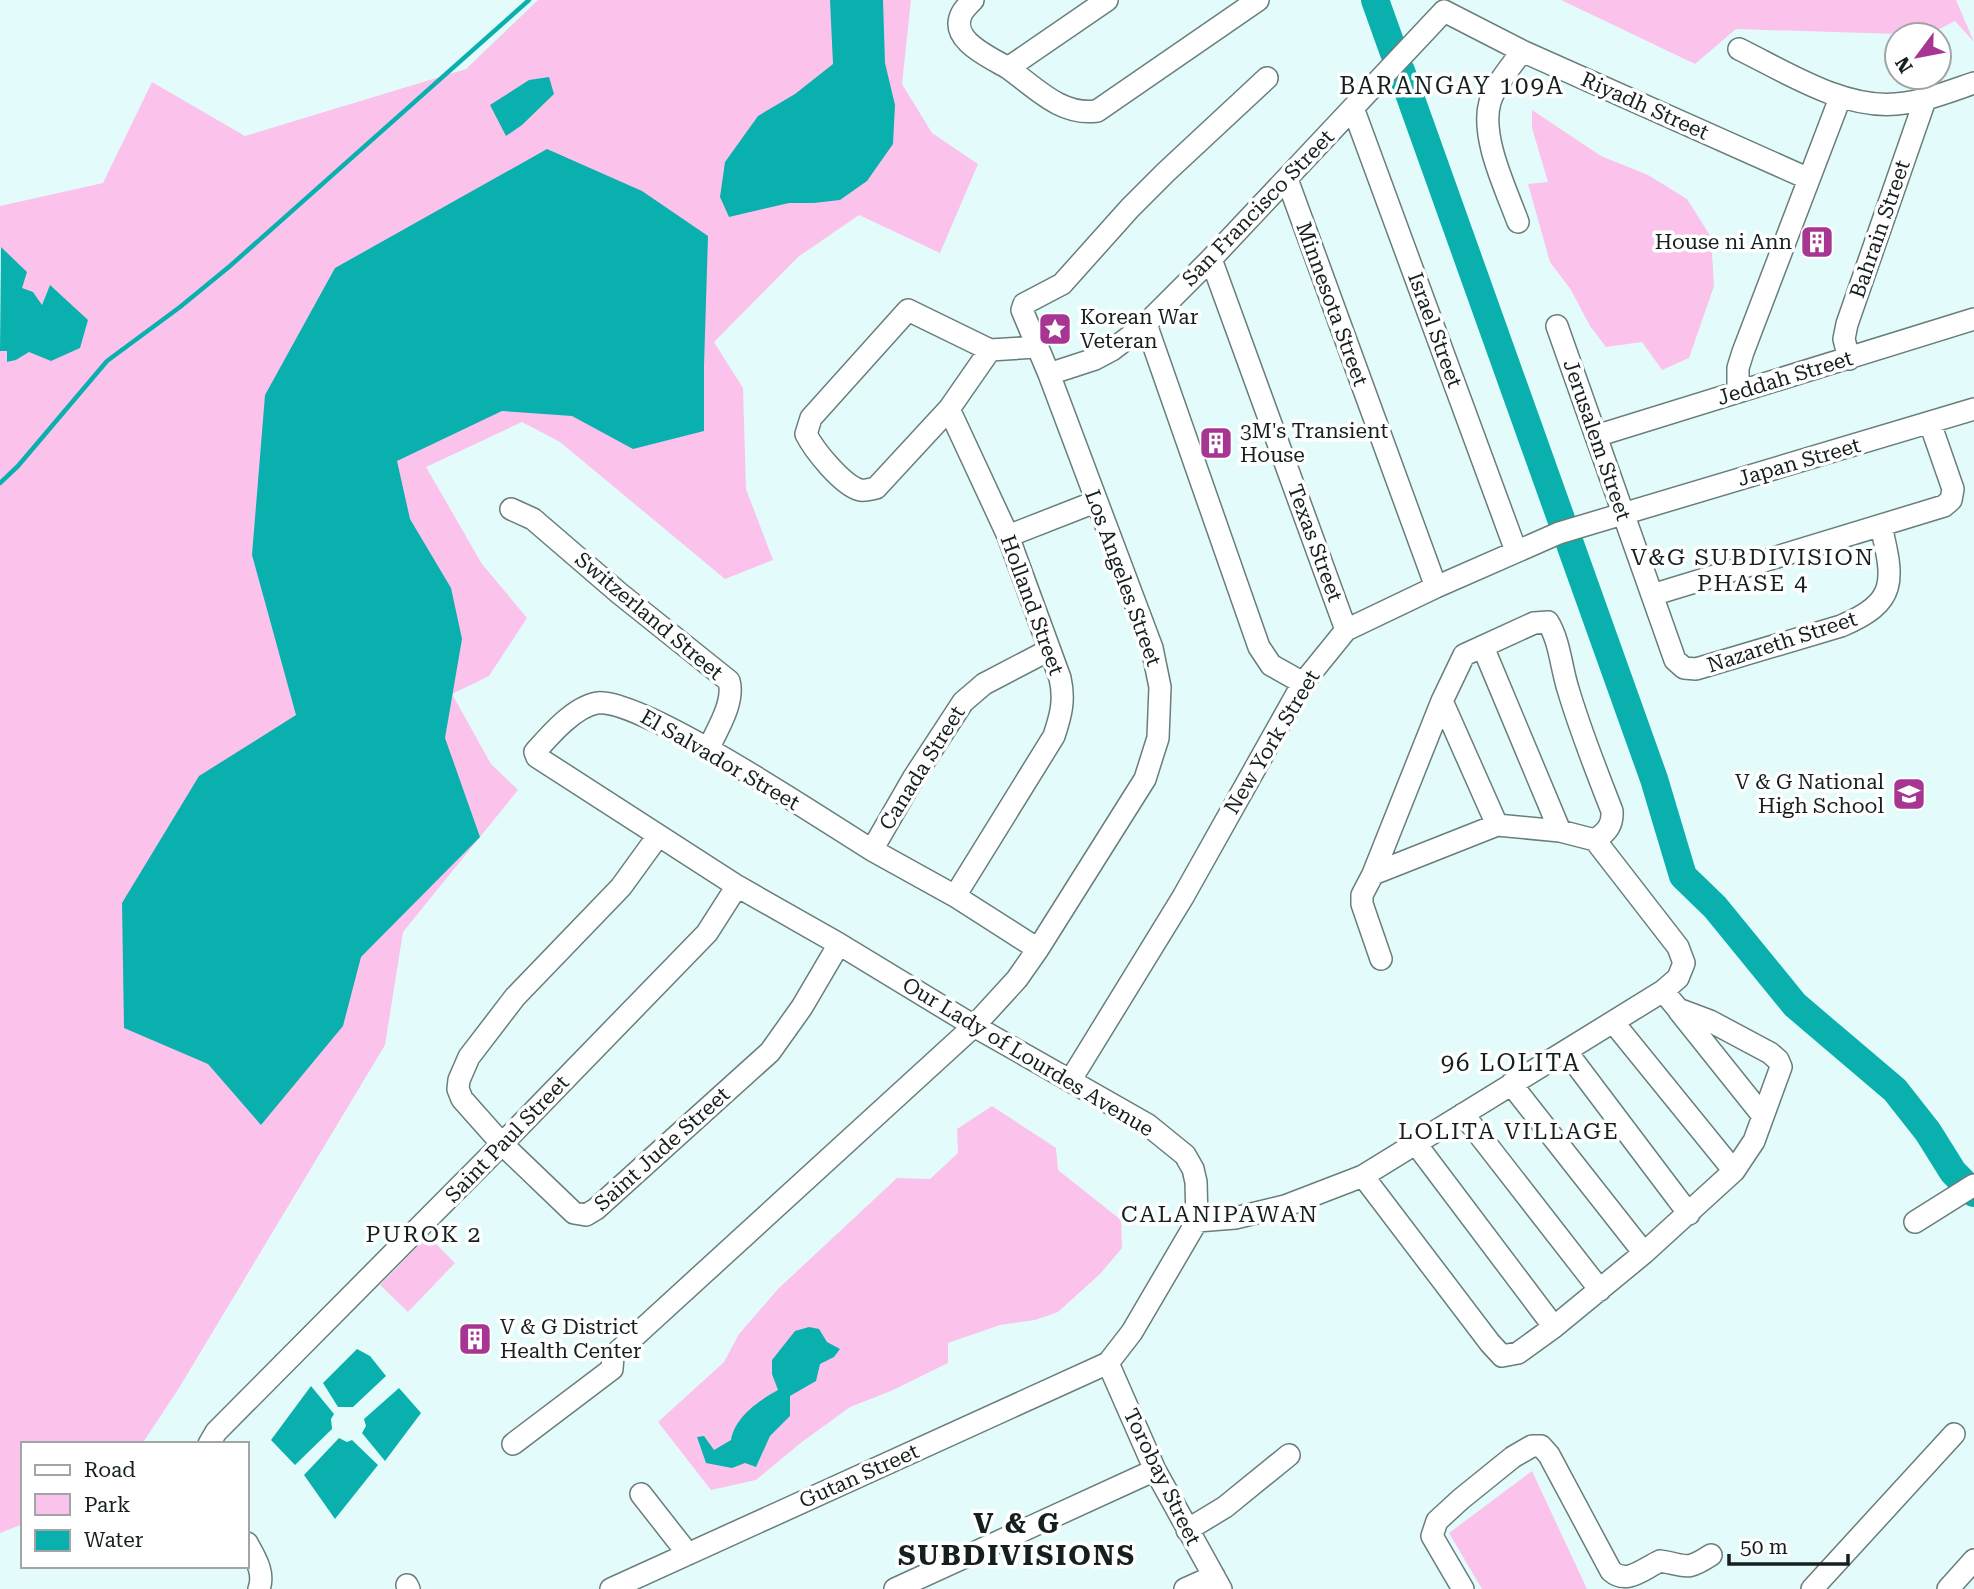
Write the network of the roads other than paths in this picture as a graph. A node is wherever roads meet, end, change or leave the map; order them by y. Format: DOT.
graph roads {
  1 [pos="973,0"];
  2 [pos="1107,0"];
  3 [pos="1258,0"];
  4 [pos="1442,6"];
  5 [pos="1739,50"];
  6 [pos="1522,51"];
  7 [pos="1008,68"];
  8 [pos="1267,78"];
  9 [pos="1974,83"];
  10 [pos="1840,97"];
  11 [pos="1925,100"];
  12 [pos="1353,108"];
  13 [pos="1809,178"];
  14 [pos="1287,179"];
  15 [pos="1518,222"];
  16 [pos="1211,259"];
  17 [pos="1974,318"];
  18 [pos="1146,324"];
  19 [pos="1557,326"];
  20 [pos="1036,347"];
  21 [pos="990,350"];
  22 [pos="1849,359"];
  23 [pos="1049,373"];
  24 [pos="1738,392"];
  25 [pos="1974,409"];
  26 [pos="949,410"];
  27 [pos="1930,423"];
  28 [pos="1596,436"];
  29 [pos="1095,502"];
  30 [pos="511,509"];
  31 [pos="1623,513"];
  32 [pos="1881,526"];
  33 [pos="1008,537"];
  34 [pos="1516,551"];
  35 [pos="1436,587"];
  36 [pos="1652,595"];
  37 [pos="1346,630"];
  38 [pos="1483,647"];
  39 [pos="1049,650"];
  40 [pos="1684,668"];
  41 [pos="1303,683"];
  42 [pos="1443,701"];
  43 [pos="708,749"];
  44 [pos="535,753"];
  45 [pos="1497,825"];
  46 [pos="1560,831"];
  47 [pos="658,836"];
  48 [pos="1595,841"];
  49 [pos="872,850"];
  50 [pos="1373,874"];
  51 [pos="737,886"];
  52 [pos="955,896"];
  53 [pos="839,944"];
  54 [pos="1038,949"];
  55 [pos="1381,959"];
  56 [pos="1663,991"];
  57 [pos="1678,1009"];
  58 [pos="1613,1022"];
  59 [pos="974,1026"];
  60 [pos="1566,1051"];
  61 [pos="1070,1081"];
  62 [pos="1511,1084"];
  63 [pos="1464,1114"];
  64 [pos="1763,1116"];
  65 [pos="502,1144"];
  66 [pos="1416,1144"];
  67 [pos="1734,1171"];
  68 [pos="1363,1176"];
  69 [pos="1974,1185"];
  70 [pos="1689,1214"];
  71 [pos="1198,1221"];
  72 [pos="1915,1222"];
  73 [pos="1644,1253"];
  74 [pos="1600,1290"];
  75 [pos="1554,1327"];
  76 [pos="1108,1363"];
  77 [pos="1954,1434"];
  78 [pos="210,1442"];
  79 [pos="513,1444"];
  80 [pos="1289,1455"];
  81 [pos="1155,1470"];
  82 [pos="641,1494"];
  83 [pos="1186,1530"];
  84 [pos="248,1545"];
  85 [pos="688,1554"];
  86 [pos="1711,1555"];
  87 [pos="1974,1560"];
  88 [pos="1217,1583"];
  89 [pos="259,1589"];
  90 [pos="611,1589"];
  91 [pos="895,1589"];
  92 [pos="1185,1589"];
  93 [pos="1463,1589"];
  94 [pos="1812,1589"];
  95 [pos="1948,1589"];
  1 -- 7 [label="street"];
  2 -- 7 [label="street"];
  3 -- 7 [label="street"];
  4 -- 6 [label="street, Riyadh Street"];
  4 -- 12 [label="street, San Francisco Street"];
  5 -- 10 [label="street"];
  6 -- 13 [label="street, Riyadh Street"];
  6 -- 15 [label="street"];
  8 -- 20 [label="street, Los Angeles Street"];
  9 -- 11 [label="street"];
  10 -- 11 [label="street"];
  10 -- 13 [label="street"];
  11 -- 22 [label="street, Bahrain Street"];
  12 -- 14 [label="street, San Francisco Street"];
  12 -- 34 [label="street, Israel Street"];
  13 -- 24 [label="street"];
  14 -- 16 [label="street, San Francisco Street"];
  14 -- 35 [label="street, Minnesota Street"];
  16 -- 18 [label="street, San Francisco Street"];
  16 -- 37 [label="street, Texas Street"];
  17 -- 22 [label="street, Jeddah Street"];
  18 -- 23 [label="street, San Francisco Street"];
  18 -- 41 [label="street"];
  19 -- 28 [label="street, Jerusalem Street"];
  20 -- 21 [label="street"];
  20 -- 23 [label="street, Los Angeles Street"];
  21 -- 26 [label="street"];
  21 -- 26 [label="street"];
  22 -- 24 [label="street, Jeddah Street"];
  23 -- 29 [label="street, Los Angeles Street"];
  24 -- 28 [label="street, Jeddah Street"];
  25 -- 27 [label="street, Japan Street"];
  26 -- 33 [label="street, Holland Street"];
  27 -- 31 [label="street, Japan Street"];
  27 -- 32 [label="street"];
  28 -- 31 [label="street, Jerusalem Street"];
  29 -- 33 [label="street"];
  29 -- 54 [label="street, Los Angeles Street"];
  30 -- 43 [label="street, Switzerland Street"];
  31 -- 34 [label="street, New York Street"];
  31 -- 36 [label="street, Jerusalem Street"];
  32 -- 36 [label="street"];
  32 -- 40 [label="street, Nazareth Street"];
  33 -- 39 [label="street, Holland Street"];
  34 -- 35 [label="street, New York Street"];
  35 -- 37 [label="street, New York Street"];
  36 -- 40 [label="street, Jerusalem Street"];
  37 -- 41 [label="street, New York Street"];
  38 -- 42 [label="street"];
  38 -- 46 [label="street"];
  38 -- 48 [label="street"];
  39 -- 49 [label="street, Canada Street"];
  39 -- 52 [label="street, Holland Street"];
  41 -- 61 [label="street, New York Street"];
  42 -- 45 [label="street"];
  42 -- 50 [label="street"];
  43 -- 44 [label="street, El Salvador Street"];
  43 -- 49 [label="street, El Salvador Street"];
  44 -- 47 [label="street, Our Lady of Lourdes Avenue"];
  45 -- 46 [label="street"];
  45 -- 50 [label="street"];
  46 -- 48 [label="street"];
  47 -- 51 [label="street, Our Lady of Lourdes Avenue"];
  47 -- 65 [label="street, Saint Jude Street"];
  48 -- 56 [label="street"];
  49 -- 52 [label="street, Canada Street"];
  50 -- 55 [label="street"];
  51 -- 53 [label="street, Our Lady of Lourdes Avenue"];
  51 -- 65 [label="street, Saint Paul Street"];
  52 -- 54 [label="street, Canada Street"];
  53 -- 59 [label="street, Our Lady of Lourdes Avenue"];
  53 -- 65 [label="street, Saint Jude Street"];
  54 -- 59 [label="street, Los Angeles Street"];
  56 -- 57 [label="street"];
  56 -- 58 [label="street"];
  57 -- 64 [label="street"];
  57 -- 64 [label="street"];
  58 -- 60 [label="street"];
  58 -- 67 [label="street"];
  59 -- 61 [label="street, Our Lady of Lourdes Avenue"];
  59 -- 79 [label="street, Los Angeles Street"];
  60 -- 62 [label="street"];
  60 -- 70 [label="street"];
  61 -- 71 [label="street, Our Lady of Lourdes Avenue"];
  62 -- 63 [label="street"];
  62 -- 73 [label="street"];
  63 -- 66 [label="street"];
  63 -- 74 [label="street"];
  64 -- 67 [label="street"];
  65 -- 78 [label="street, Saint Paul Street"];
  66 -- 68 [label="street"];
  66 -- 75 [label="street"];
  67 -- 70 [label="street"];
  68 -- 71 [label="street"];
  68 -- 75 [label="street"];
  69 -- 72 [label="street"];
  70 -- 73 [label="street"];
  71 -- 76 [label="street"];
  73 -- 74 [label="street"];
  74 -- 75 [label="street"];
  76 -- 81 [label="street, Torobay Street"];
  76 -- 85 [label="street, Gutan Street"];
  77 -- 94 [label="street"];
  80 -- 83 [label="street"];
  81 -- 83 [label="street, Torobay Street"];
  81 -- 91 [label="street"];
  82 -- 85 [label="street"];
  83 -- 88 [label="street, Torobay Street"];
  84 -- 89 [label="street"];
  85 -- 90 [label="street, Gutan Street"];
  86 -- 93 [label="street"];
  87 -- 95 [label="street"];
  88 -- 92 [label="street"];
}
